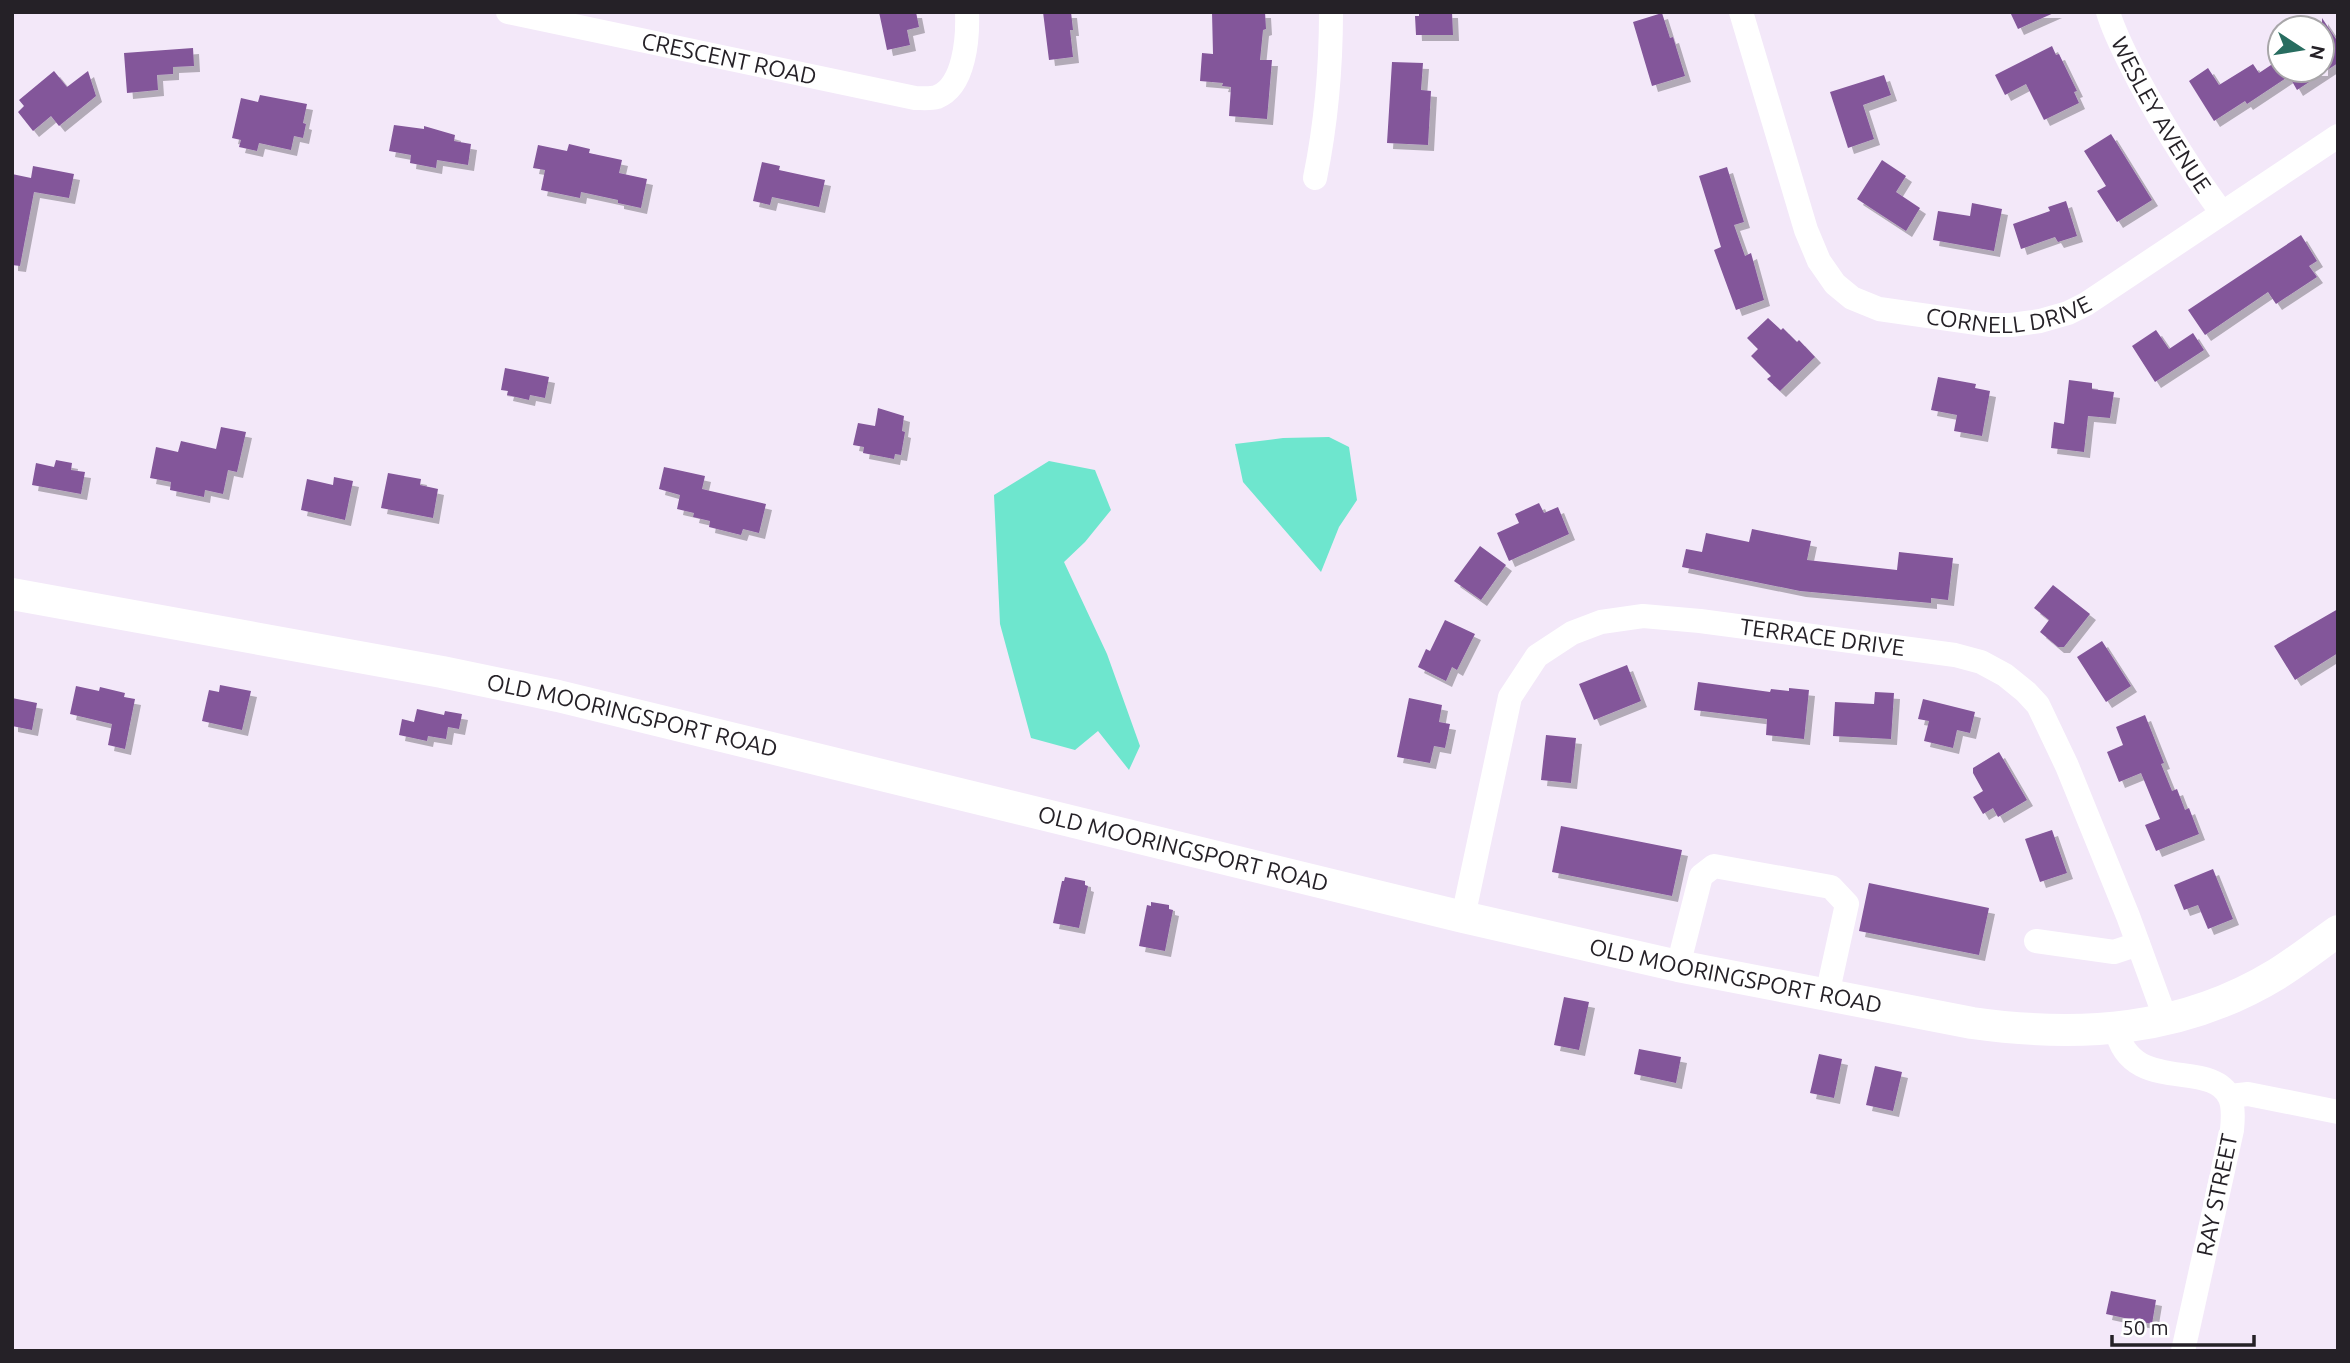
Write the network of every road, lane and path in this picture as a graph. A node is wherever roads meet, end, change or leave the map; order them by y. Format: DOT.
graph roads {
  1 [pos="508,12"];
  2 [pos="967,12"];
  3 [pos="1331,12"];
  4 [pos="1741,12"];
  5 [pos="2108,12"];
  6 [pos="2338,136"];
  7 [pos="1315,178"];
  8 [pos="2222,213"];
  9 [pos="12,594"];
  10 [pos="1462,917"];
  11 [pos="2338,931"];
  12 [pos="2036,941"];
  13 [pos="2138,944"];
  14 [pos="1678,966"];
  15 [pos="1828,995"];
  16 [pos="2166,1020"];
  17 [pos="2116,1028"];
  18 [pos="2230,1096"];
  19 [pos="2338,1112"];
  20 [pos="2183,1351"];
  1 -- 2 [label="street, CRESCENT ROAD"];
  3 -- 7 [label="street"];
  4 -- 8 [label="street, CORNELL DRIVE"];
  5 -- 8 [label="street, WESLEY AVENUE"];
  6 -- 8 [label="street, CORNELL DRIVE"];
  9 -- 10 [label="main road, OLD MOORINGSPORT ROAD"];
  10 -- 13 [label="street, TERRACE DRIVE"];
  10 -- 14 [label="main road, OLD MOORINGSPORT ROAD"];
  11 -- 16 [label="main road, OLD MOORINGSPORT ROAD"];
  12 -- 13 [label="street"];
  13 -- 16 [label="street, TERRACE DRIVE"];
  14 -- 15 [label="main road, OLD MOORINGSPORT ROAD"];
  14 -- 15 [label="street"];
  15 -- 17 [label="main road, OLD MOORINGSPORT ROAD"];
  16 -- 17 [label="main road, OLD MOORINGSPORT ROAD"];
  17 -- 18 [label="street"];
  18 -- 19 [label="street"];
  18 -- 20 [label="street, RAY STREET"];
}
